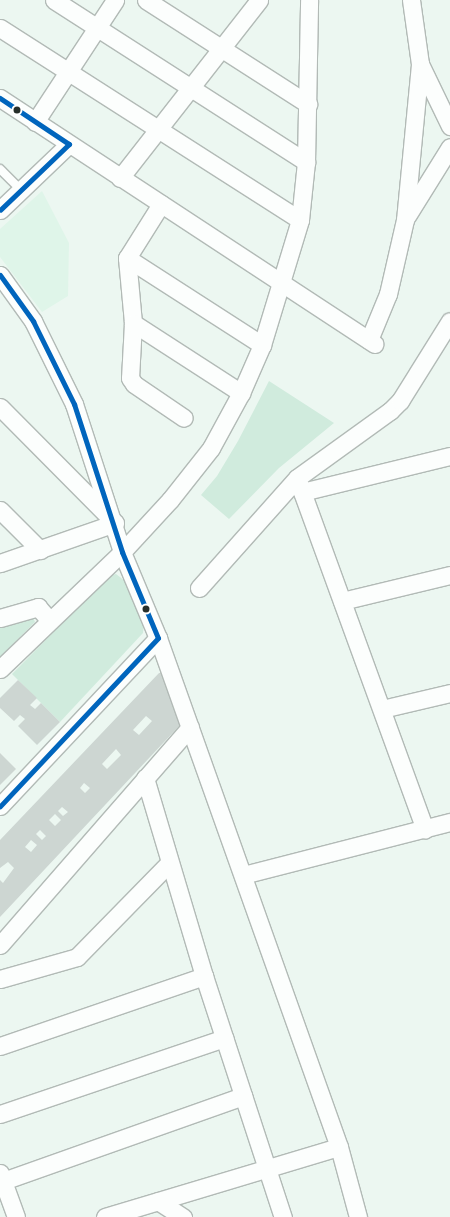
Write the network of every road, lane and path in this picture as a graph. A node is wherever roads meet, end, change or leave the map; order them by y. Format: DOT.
graph roads {
  1 [pos="54,0"];
  2 [pos="115,0"];
  3 [pos="146,0"];
  4 [pos="259,0"];
  5 [pos="309,0"];
  6 [pos="411,0"];
  7 [pos="96,27"];
  8 [pos="0,28"];
  9 [pos="222,48"];
  10 [pos="420,64"];
  11 [pos="68,71"];
  12 [pos="190,88"];
  13 [pos="0,98"];
  14 [pos="308,104"];
  15 [pos="35,122"];
  16 [pos="450,126"];
  17 [pos="159,130"];
  18 [pos="69,144"];
  19 [pos="450,147"];
  20 [pos="306,162"];
  21 [pos="0,170"];
  22 [pos="120,178"];
  23 [pos="20,190"];
  24 [pos="161,204"];
  25 [pos="0,210"];
  26 [pos="300,220"];
  27 [pos="405,220"];
  28 [pos="127,258"];
  29 [pos="0,275"];
  30 [pos="282,283"];
  31 [pos="450,321"];
  32 [pos="133,323"];
  33 [pos="262,346"];
  34 [pos="241,393"];
  35 [pos="0,407"];
  36 [pos="184,418"];
  37 [pos="450,456"];
  38 [pos="300,485"];
  39 [pos="0,510"];
  40 [pos="114,524"];
  41 [pos="40,550"];
  42 [pos="122,552"];
  43 [pos="0,563"];
  44 [pos="450,575"];
  45 [pos="199,588"];
  46 [pos="342,601"];
  47 [pos="0,618"];
  48 [pos="50,621"];
  49 [pos="158,638"];
  50 [pos="0,669"];
  51 [pos="450,693"];
  52 [pos="382,709"];
  53 [pos="190,727"];
  54 [pos="145,778"];
  55 [pos="0,806"];
  56 [pos="450,822"];
  57 [pos="425,828"];
  58 [pos="169,864"];
  59 [pos="243,875"];
  60 [pos="0,945"];
  61 [pos="204,976"];
  62 [pos="0,979"];
  63 [pos="224,1038"];
  64 [pos="0,1046"];
  65 [pos="242,1096"];
  66 [pos="0,1114"];
  67 [pos="339,1147"];
  68 [pos="266,1169"];
  69 [pos="1,1177"];
  70 [pos="158,1201"];
  71 [pos="16,1217"];
  72 [pos="105,1217"];
  73 [pos="184,1217"];
  74 [pos="283,1217"];
  75 [pos="358,1217"];
  1 -- 7 [label="street"];
  2 -- 7 [label="street"];
  3 -- 9 [label="street"];
  4 -- 9 [label="street"];
  5 -- 14 [label="street"];
  6 -- 10 [label="street"];
  7 -- 11 [label="street"];
  7 -- 12 [label="street"];
  8 -- 11 [label="street"];
  9 -- 12 [label="street"];
  9 -- 14 [label="street"];
  10 -- 16 [label="street"];
  10 -- 27 [label="street"];
  11 -- 15 [label="street"];
  11 -- 17 [label="street"];
  12 -- 17 [label="street"];
  12 -- 20 [label="street"];
  13 -- 15 [label="street"];
  14 -- 20 [label="street"];
  15 -- 18 [label="street"];
  17 -- 22 [label="street"];
  17 -- 26 [label="street"];
  18 -- 22 [label="street"];
  18 -- 23 [label="street"];
  19 -- 27 [label="street"];
  20 -- 26 [label="street"];
  21 -- 23 [label="lane"];
  22 -- 24 [label="street"];
  23 -- 25 [label="street"];
  24 -- 28 [label="street"];
  24 -- 30 [label="street"];
  26 -- 30 [label="street"];
  27 -- 30 [label="street"];
  28 -- 32 [label="street"];
  28 -- 33 [label="street"];
  29 -- 40 [label="street"];
  30 -- 33 [label="street"];
  31 -- 38 [label="street"];
  32 -- 34 [label="street"];
  32 -- 36 [label="street"];
  33 -- 34 [label="street"];
  34 -- 42 [label="street"];
  35 -- 40 [label="street"];
  37 -- 38 [label="street"];
  38 -- 45 [label="street"];
  38 -- 46 [label="street"];
  39 -- 41 [label="street"];
  40 -- 41 [label="street"];
  40 -- 42 [label="street"];
  41 -- 43 [label="street"];
  42 -- 48 [label="street"];
  42 -- 49 [label="street"];
  44 -- 46 [label="street"];
  46 -- 52 [label="street"];
  47 -- 48 [label="street"];
  48 -- 50 [label="street"];
  49 -- 53 [label="street"];
  49 -- 55 [label="street"];
  51 -- 52 [label="street"];
  52 -- 57 [label="street"];
  53 -- 54 [label="street"];
  53 -- 59 [label="street"];
  54 -- 58 [label="street"];
  54 -- 60 [label="street"];
  56 -- 57 [label="street"];
  57 -- 59 [label="street"];
  58 -- 61 [label="street"];
  58 -- 62 [label="street"];
  59 -- 67 [label="street"];
  61 -- 63 [label="street"];
  61 -- 64 [label="street"];
  63 -- 65 [label="street"];
  63 -- 66 [label="street"];
  65 -- 68 [label="street"];
  65 -- 69 [label="street"];
  67 -- 68 [label="street"];
  67 -- 75 [label="street"];
  68 -- 70 [label="street"];
  68 -- 74 [label="street"];
  69 -- 71 [label="street"];
  70 -- 72 [label="street"];
  70 -- 73 [label="street"];
}
